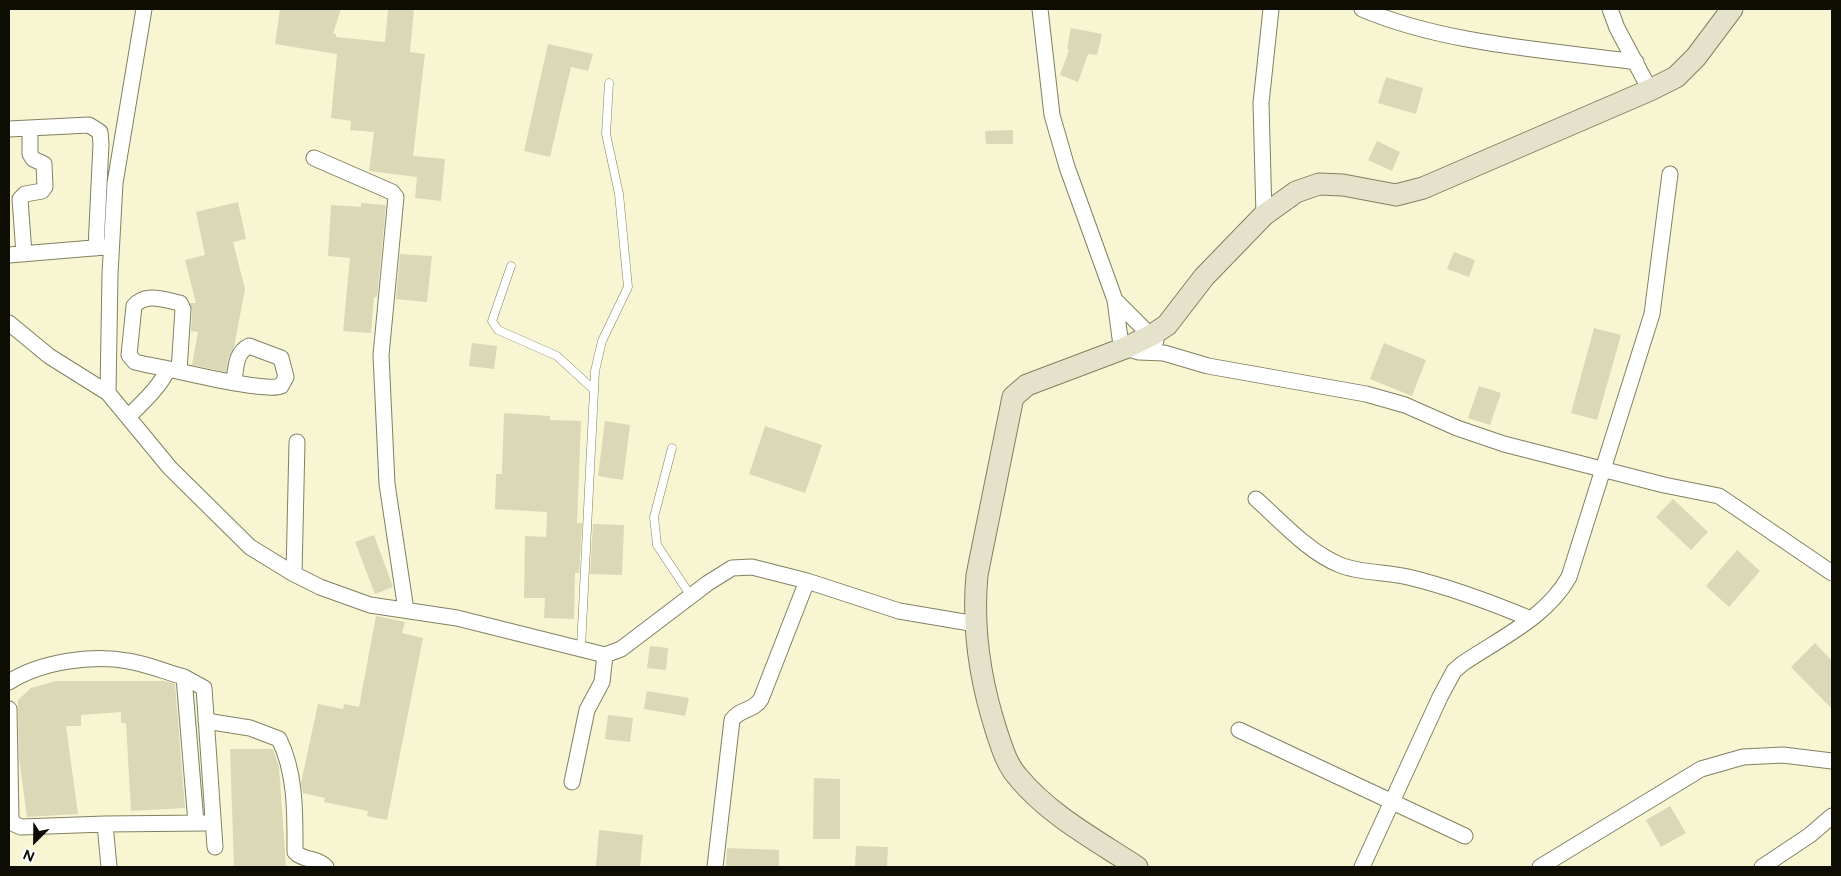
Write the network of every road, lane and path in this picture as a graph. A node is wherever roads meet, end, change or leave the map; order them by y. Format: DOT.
graph roads {
  1 [pos="144,9"];
  2 [pos="1271,9"];
  3 [pos="1362,9"];
  4 [pos="1610,9"];
  5 [pos="1732,9"];
  6 [pos="1042,10"];
  7 [pos="1636,62"];
  8 [pos="609,84"];
  9 [pos="1650,90"];
  10 [pos="30,128"];
  11 [pos="9,129"];
  12 [pos="314,158"];
  13 [pos="1670,174"];
  14 [pos="1264,214"];
  15 [pos="112,246"];
  16 [pos="96,248"];
  17 [pos="16,254"];
  18 [pos="511,266"];
  19 [pos="1115,300"];
  20 [pos="9,323"];
  21 [pos="1152,335"];
  22 [pos="1125,348"];
  23 [pos="1164,353"];
  24 [pos="173,370"];
  25 [pos="234,382"];
  26 [pos="593,389"];
  27 [pos="108,393"];
  28 [pos="128,417"];
  29 [pos="297,442"];
  30 [pos="672,448"];
  31 [pos="1604,470"];
  32 [pos="1256,499"];
  33 [pos="1832,573"];
  34 [pos="294,574"];
  35 [pos="807,581"];
  36 [pos="691,596"];
  37 [pos="406,610"];
  38 [pos="1531,619"];
  39 [pos="976,624"];
  40 [pos="581,647"];
  41 [pos="605,655"];
  42 [pos="184,677"];
  43 [pos="9,682"];
  44 [pos="9,709"];
  45 [pos="206,721"];
  46 [pos="1239,730"];
  47 [pos="1832,761"];
  48 [pos="572,782"];
  49 [pos="1392,803"];
  50 [pos="1832,816"];
  51 [pos="196,823"];
  52 [pos="214,823"];
  53 [pos="105,824"];
  54 [pos="1466,836"];
  55 [pos="215,847"];
  56 [pos="109,867"];
  57 [pos="326,867"];
  58 [pos="715,867"];
  59 [pos="1137,867"];
  60 [pos="1362,867"];
  61 [pos="1540,867"];
  62 [pos="1762,867"];
  1 -- 15 [label="street"];
  2 -- 14 [label="street"];
  3 -- 7 [label="street"];
  4 -- 7 [label="street"];
  5 -- 9 [label="street"];
  6 -- 19 [label="street"];
  7 -- 9 [label="street"];
  8 -- 26 [label="lane"];
  9 -- 14 [label="street"];
  10 -- 11 [label="street"];
  10 -- 16 [label="street"];
  10 -- 17 [label="street"];
  12 -- 37 [label="street"];
  13 -- 31 [label="street"];
  14 -- 21 [label="street"];
  15 -- 16 [label="street"];
  15 -- 27 [label="street"];
  16 -- 17 [label="street"];
  18 -- 26 [label="lane"];
  19 -- 21 [label="street"];
  19 -- 22 [label="street"];
  20 -- 27 [label="street"];
  21 -- 22 [label="street"];
  21 -- 23 [label="street"];
  22 -- 23 [label="street"];
  22 -- 39 [label="street"];
  23 -- 31 [label="street"];
  24 -- 24 [label="street"];
  24 -- 25 [label="street"];
  24 -- 28 [label="street"];
  26 -- 40 [label="lane"];
  27 -- 28 [label="street"];
  28 -- 34 [label="street"];
  29 -- 34 [label="street"];
  30 -- 36 [label="lane"];
  31 -- 33 [label="street"];
  31 -- 38 [label="street"];
  32 -- 38 [label="street"];
  34 -- 37 [label="street"];
  35 -- 36 [label="street"];
  35 -- 39 [label="street"];
  35 -- 58 [label="street"];
  36 -- 41 [label="street"];
  37 -- 40 [label="street"];
  38 -- 49 [label="street"];
  39 -- 59 [label="street"];
  40 -- 41 [label="street"];
  41 -- 48 [label="street"];
  42 -- 43 [label="street"];
  42 -- 45 [label="street"];
  42 -- 51 [label="street"];
  44 -- 53 [label="street"];
  45 -- 52 [label="street"];
  45 -- 57 [label="street"];
  46 -- 49 [label="street"];
  47 -- 61 [label="street"];
  49 -- 54 [label="street"];
  49 -- 60 [label="street"];
  50 -- 62 [label="street"];
  51 -- 52 [label="street"];
  51 -- 53 [label="street"];
  52 -- 55 [label="street"];
  53 -- 56 [label="street"];
}
